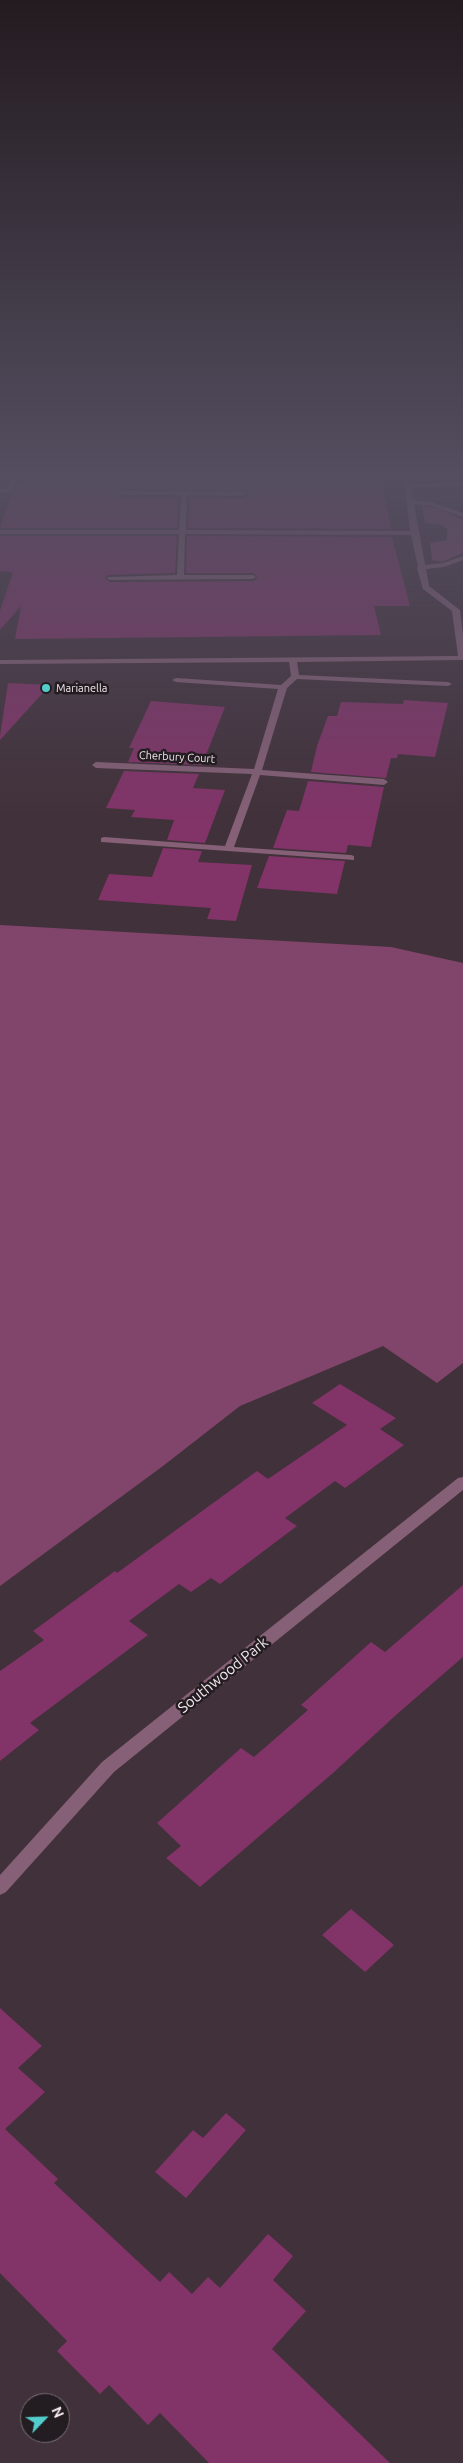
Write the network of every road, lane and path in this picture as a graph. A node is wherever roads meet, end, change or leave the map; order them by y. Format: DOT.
graph roads {
  1 [pos="434,593"];
  2 [pos="462,658"];
  3 [pos="293,660"];
  4 [pos="0,662"];
  5 [pos="295,677"];
  6 [pos="176,680"];
  7 [pos="448,684"];
  8 [pos="283,687"];
  9 [pos="96,764"];
  10 [pos="256,772"];
  11 [pos="384,782"];
  12 [pos="104,840"];
  13 [pos="229,849"];
  14 [pos="351,858"];
  15 [pos="463,1482"];
  16 [pos="0,1886"];
  1 -- 2 [label="street"];
  2 -- 3 [label="street"];
  3 -- 4 [label="street"];
  3 -- 5 [label="street"];
  5 -- 7 [label="street"];
  5 -- 8 [label="street"];
  6 -- 8 [label="street"];
  8 -- 10 [label="street"];
  9 -- 10 [label="street, Cherbury Court"];
  10 -- 11 [label="street, Cherbury Court"];
  10 -- 13 [label="street"];
  12 -- 13 [label="street"];
  13 -- 14 [label="street"];
  15 -- 16 [label="street, Southwood Park"];
}
